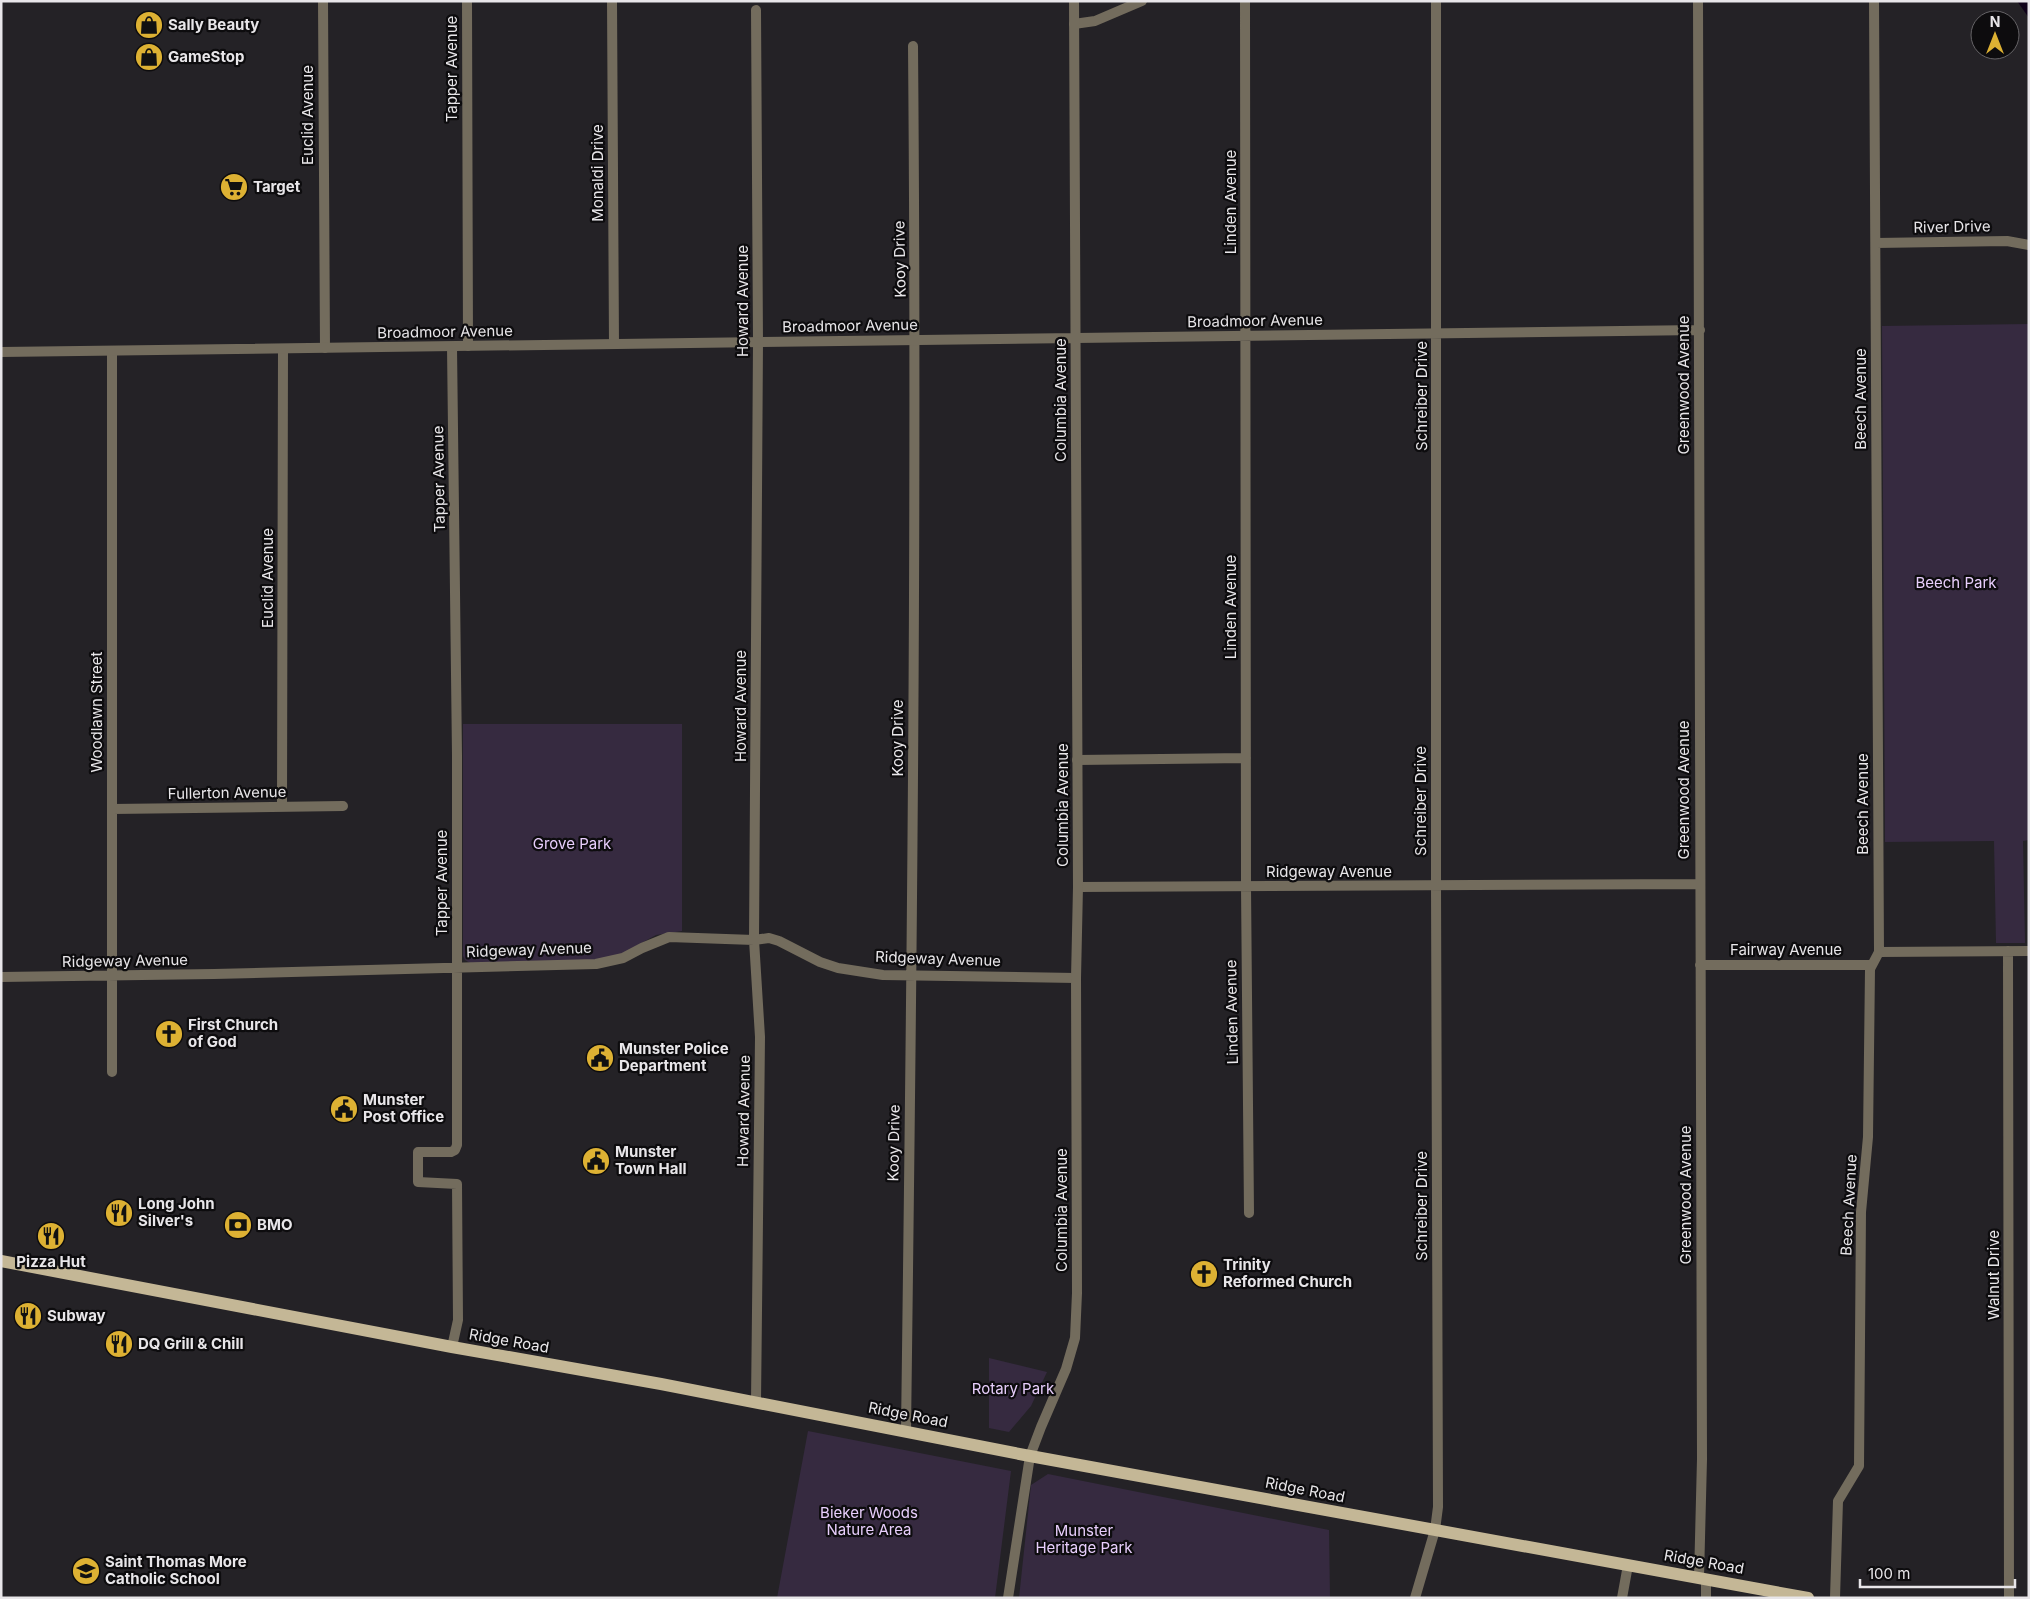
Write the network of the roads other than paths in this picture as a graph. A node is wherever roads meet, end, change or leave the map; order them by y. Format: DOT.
graph roads {
  1 [pos="322,1"];
  2 [pos="467,1"];
  3 [pos="612,1"];
  4 [pos="1074,1"];
  5 [pos="1142,1"];
  6 [pos="1245,1"];
  7 [pos="1436,1"];
  8 [pos="1698,1"];
  9 [pos="1874,1"];
  10 [pos="756,10"];
  11 [pos="1074,24"];
  12 [pos="913,46"];
  13 [pos="1876,243"];
  14 [pos="2029,245"];
  15 [pos="1700,330"];
  16 [pos="1437,334"];
  17 [pos="1246,335"];
  18 [pos="1076,338"];
  19 [pos="916,340"];
  20 [pos="758,342"];
  21 [pos="614,344"];
  22 [pos="452,346"];
  23 [pos="468,346"];
  24 [pos="325,348"];
  25 [pos="283,349"];
  26 [pos="112,351"];
  27 [pos="1,352"];
  28 [pos="1246,758"];
  29 [pos="1077,760"];
  30 [pos="343,806"];
  31 [pos="282,807"];
  32 [pos="112,809"];
  33 [pos="1699,884"];
  34 [pos="1436,886"];
  35 [pos="1078,887"];
  36 [pos="1246,887"];
  37 [pos="754,940"];
  38 [pos="2008,951"];
  39 [pos="2029,951"];
  40 [pos="1879,952"];
  41 [pos="1700,965"];
  42 [pos="1872,965"];
  43 [pos="457,967"];
  44 [pos="912,975"];
  45 [pos="111,976"];
  46 [pos="1,977"];
  47 [pos="1076,978"];
  48 [pos="112,1072"];
  49 [pos="1249,1213"];
  50 [pos="1,1261"];
  51 [pos="452,1347"];
  52 [pos="756,1402"];
  53 [pos="906,1431"];
  54 [pos="1030,1456"];
  55 [pos="1435,1530"];
  56 [pos="1628,1565"];
  57 [pos="1702,1579"];
  58 [pos="1008,1598"];
  59 [pos="1415,1598"];
  60 [pos="1622,1598"];
  61 [pos="1706,1598"];
  62 [pos="1808,1598"];
  63 [pos="1835,1598"];
  64 [pos="2009,1598"];
  1 -- 24 [label="street, Euclid Avenue"];
  2 -- 23 [label="street, Tapper Avenue"];
  3 -- 21 [label="street, Monaldi Drive"];
  4 -- 11 [label="street, Columbia Avenue"];
  5 -- 11 [label="street"];
  6 -- 17 [label="street, Linden Avenue"];
  7 -- 16 [label="street, Schreiber Drive"];
  8 -- 15 [label="street, Greenwood Avenue"];
  9 -- 13 [label="street, Beech Avenue"];
  10 -- 20 [label="street, Howard Avenue"];
  11 -- 18 [label="street, Columbia Avenue"];
  12 -- 19 [label="street, Kooy Drive"];
  13 -- 14 [label="street, River Drive"];
  13 -- 40 [label="street, Beech Avenue"];
  15 -- 16 [label="street, Broadmoor Avenue"];
  15 -- 33 [label="street, Greenwood Avenue"];
  16 -- 17 [label="street, Broadmoor Avenue"];
  16 -- 34 [label="street, Schreiber Drive"];
  17 -- 18 [label="street, Broadmoor Avenue"];
  17 -- 28 [label="street, Linden Avenue"];
  18 -- 19 [label="street, Broadmoor Avenue"];
  18 -- 29 [label="street, Columbia Avenue"];
  19 -- 20 [label="street, Broadmoor Avenue"];
  19 -- 44 [label="street, Kooy Drive"];
  20 -- 21 [label="street, Broadmoor Avenue"];
  20 -- 37 [label="street, Howard Avenue"];
  21 -- 23 [label="street, Broadmoor Avenue"];
  22 -- 23 [label="street, Broadmoor Avenue"];
  22 -- 24 [label="street, Broadmoor Avenue"];
  22 -- 43 [label="street, Tapper Avenue"];
  24 -- 25 [label="street, Broadmoor Avenue"];
  25 -- 26 [label="street, Broadmoor Avenue"];
  25 -- 31 [label="street, Euclid Avenue"];
  26 -- 27 [label="street, Broadmoor Avenue"];
  26 -- 32 [label="street, Woodlawn Street"];
  28 -- 29 [label="street"];
  28 -- 36 [label="street, Linden Avenue"];
  29 -- 35 [label="street, Columbia Avenue"];
  30 -- 31 [label="street, Fullerton Avenue"];
  31 -- 32 [label="street, Fullerton Avenue"];
  32 -- 45 [label="street, Woodlawn Street"];
  33 -- 34 [label="street, Ridgeway Avenue"];
  33 -- 41 [label="street, Greenwood Avenue"];
  34 -- 36 [label="street, Ridgeway Avenue"];
  34 -- 55 [label="street, Schreiber Drive"];
  35 -- 36 [label="street, Ridgeway Avenue"];
  35 -- 47 [label="street, Columbia Avenue"];
  36 -- 49 [label="street, Linden Avenue"];
  37 -- 43 [label="street, Ridgeway Avenue"];
  37 -- 44 [label="street, Ridgeway Avenue"];
  37 -- 52 [label="street, Howard Avenue"];
  38 -- 39 [label="street"];
  38 -- 40 [label="street"];
  38 -- 64 [label="street, Walnut Drive"];
  40 -- 42 [label="street, Beech Avenue"];
  41 -- 42 [label="street, Fairway Avenue"];
  41 -- 57 [label="street, Greenwood Avenue"];
  42 -- 63 [label="street, Beech Avenue"];
  43 -- 45 [label="street, Ridgeway Avenue"];
  43 -- 51 [label="street, Tapper Avenue"];
  44 -- 47 [label="street, Ridgeway Avenue"];
  44 -- 53 [label="street, Kooy Drive"];
  45 -- 46 [label="street, Ridgeway Avenue"];
  45 -- 48 [label="street, Woodlawn Street"];
  47 -- 54 [label="street, Columbia Avenue"];
  50 -- 51 [label="main road, Ridge Road"];
  51 -- 52 [label="main road, Ridge Road"];
  52 -- 53 [label="main road, Ridge Road"];
  53 -- 54 [label="main road, Ridge Road"];
  54 -- 55 [label="main road, Ridge Road"];
  54 -- 58 [label="street, Columbia Avenue"];
  55 -- 56 [label="main road, Ridge Road"];
  55 -- 59 [label="street, Schreiber Drive"];
  56 -- 57 [label="main road, Ridge Road"];
  56 -- 60 [label="street"];
  57 -- 61 [label="street, Greenwood Avenue"];
  57 -- 62 [label="main road, Ridge Road"];
}
